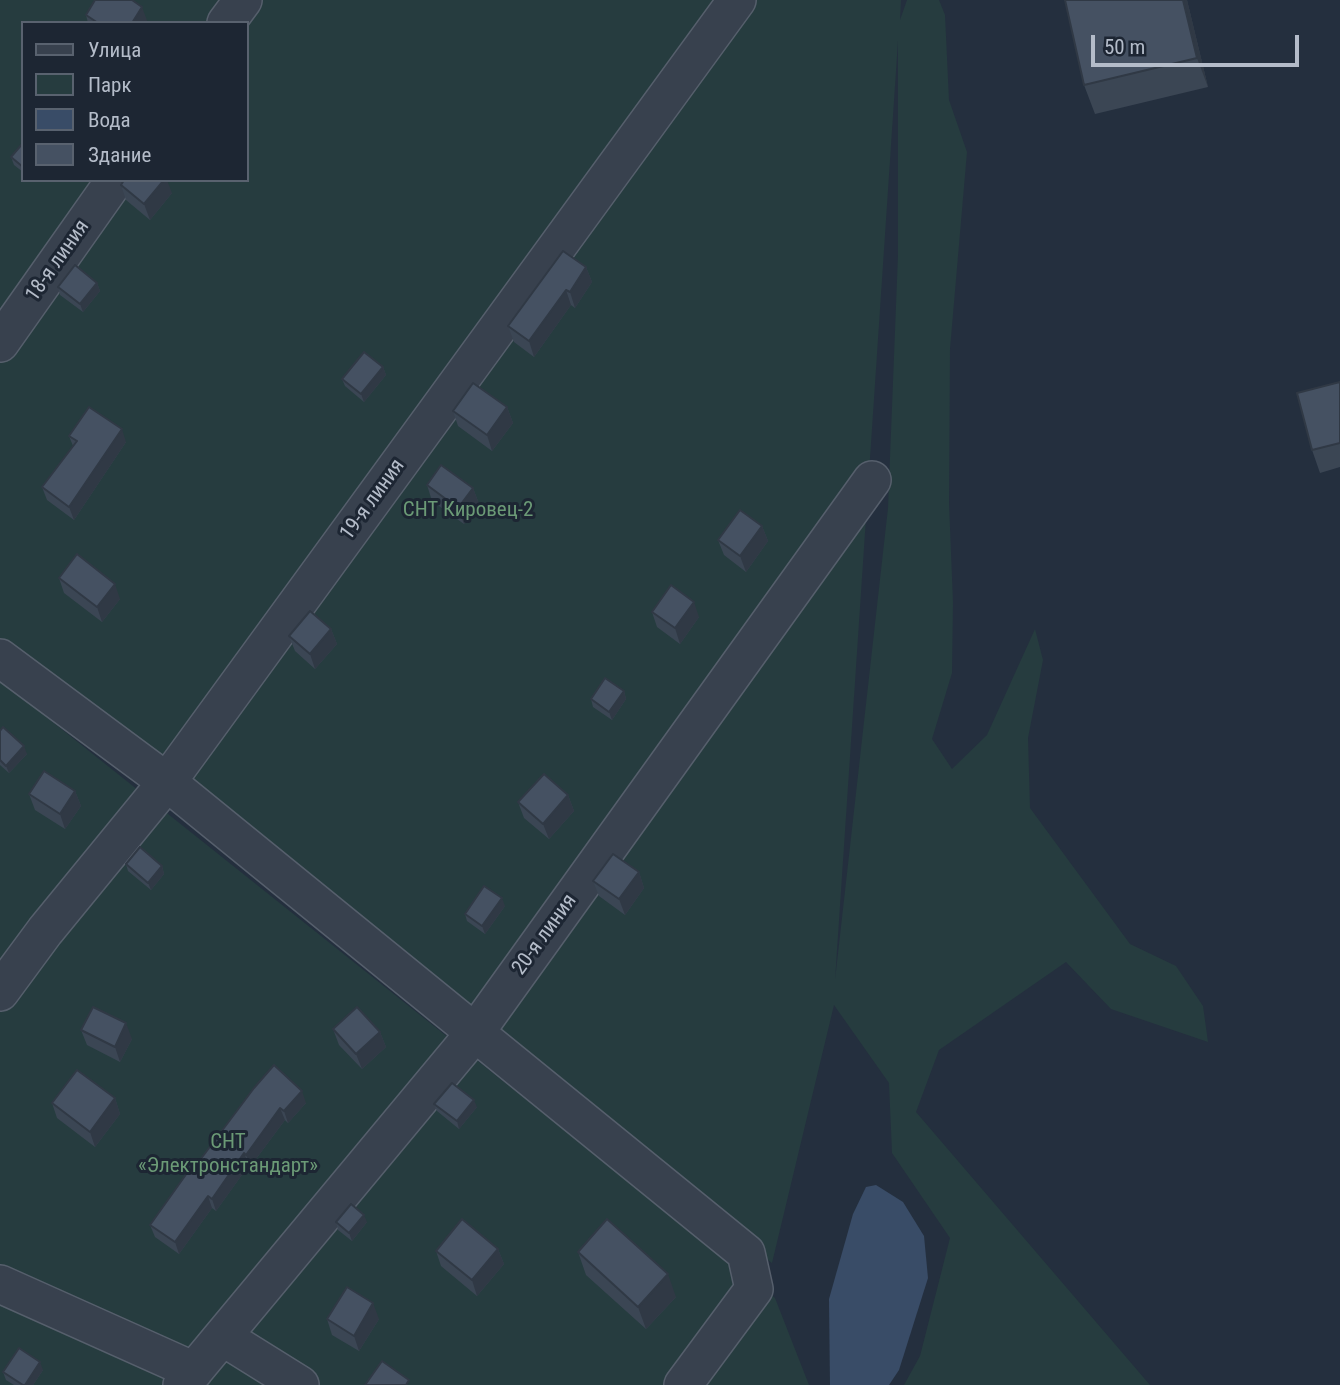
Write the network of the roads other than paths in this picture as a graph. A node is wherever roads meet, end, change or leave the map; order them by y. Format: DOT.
graph roads {
  1 [pos="243,0"];
  2 [pos="737,0"];
  3 [pos="227,21"];
  4 [pos="114,182"];
  5 [pos="0,343"];
  6 [pos="872,481"];
  7 [pos="0,658"];
  8 [pos="167,782"];
  9 [pos="0,992"];
  10 [pos="474,1034"];
  11 [pos="0,1284"];
  12 [pos="223,1337"];
  13 [pos="188,1378"];
  14 [pos="300,1385"];
  15 [pos="683,1385"];
  1 -- 3 [label="street"];
  2 -- 8 [label="street, 19-я линия"];
  4 -- 5 [label="street, 18-я линия"];
  6 -- 10 [label="street, 20-я линия"];
  7 -- 8 [label="street"];
  8 -- 9 [label="street, 19-я линия"];
  8 -- 10 [label="street"];
  10 -- 12 [label="street, 20-я линия"];
  10 -- 15 [label="street"];
  11 -- 13 [label="street"];
  12 -- 13 [label="street, 20-я линия"];
  12 -- 14 [label="street"];
}
